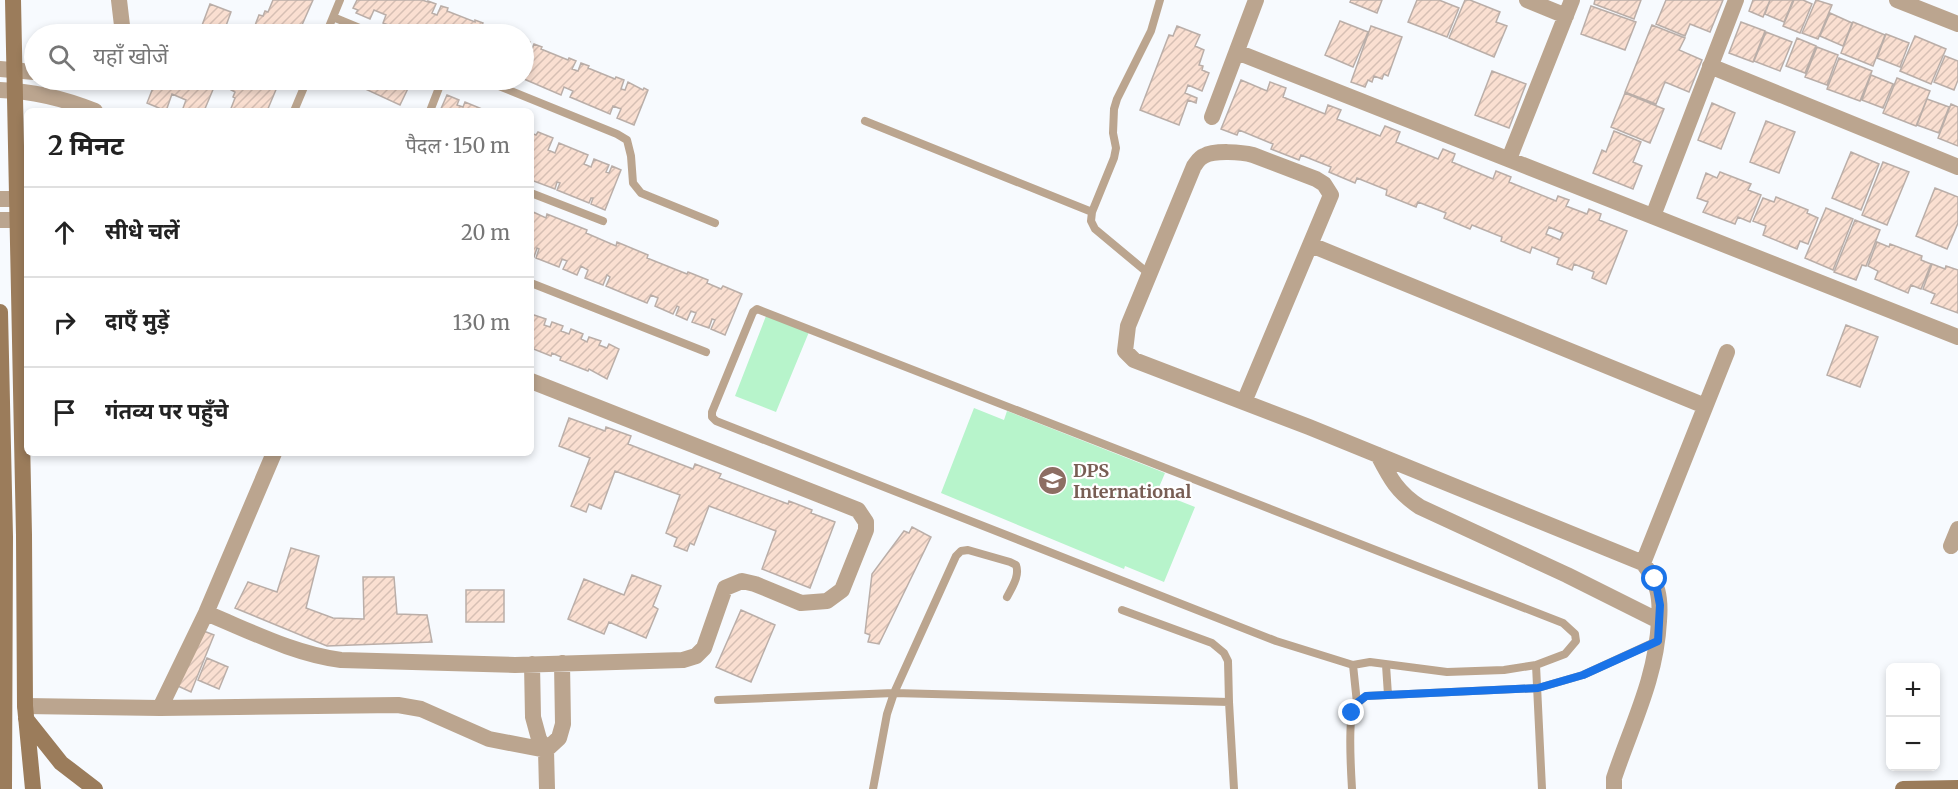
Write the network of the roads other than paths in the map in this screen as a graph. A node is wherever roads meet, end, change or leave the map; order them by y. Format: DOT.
graph roads {
  1 [pos="13,0"];
  2 [pos="119,0"];
  3 [pos="340,0"];
  4 [pos="1160,0"];
  5 [pos="1256,0"];
  6 [pos="1527,0"];
  7 [pos="1736,0"];
  8 [pos="1897,0"];
  9 [pos="1569,8"];
  10 [pos="333,17"];
  11 [pos="122,24"];
  12 [pos="330,24"];
  13 [pos="350,24"];
  14 [pos="1958,24"];
  15 [pos="1237,52"];
  16 [pos="1710,66"];
  17 [pos="7,69"];
  18 [pos="24,71"];
  19 [pos="303,90"];
  20 [pos="438,90"];
  21 [pos="509,90"];
  22 [pos="8,91"];
  23 [pos="88,108"];
  24 [pos="295,108"];
  25 [pos="431,108"];
  26 [pos="1212,117"];
  27 [pos="865,121"];
  28 [pos="1509,159"];
  29 [pos="1958,167"];
  30 [pos="534,194"];
  31 [pos="0,199"];
  32 [pos="18,199"];
  33 [pos="1092,212"];
  34 [pos="1653,216"];
  35 [pos="0,220"];
  36 [pos="18,220"];
  37 [pos="603,221"];
  38 [pos="715,223"];
  39 [pos="1311,245"];
  40 [pos="1149,274"];
  41 [pos="534,284"];
  42 [pos="0,312"];
  43 [pos="1958,337"];
  44 [pos="706,352"];
  45 [pos="1727,352"];
  46 [pos="534,382"];
  47 [pos="1244,402"];
  48 [pos="1706,406"];
  49 [pos="1378,455"];
  50 [pos="273,456"];
  51 [pos="1958,529"];
  52 [pos="1951,546"];
  53 [pos="1643,563"];
  54 [pos="1007,597"];
  55 [pos="1122,610"];
  56 [pos="206,613"];
  57 [pos="1659,621"];
  58 [pos="1658,641"];
  59 [pos="562,663"];
  60 [pos="523,664"];
  61 [pos="1353,665"];
  62 [pos="1386,665"];
  63 [pos="1536,665"];
  64 [pos="3,680"];
  65 [pos="1538,688"];
  66 [pos="894,693"];
  67 [pos="1388,695"];
  68 [pos="718,700"];
  69 [pos="1228,702"];
  70 [pos="1357,703"];
  71 [pos="160,708"];
  72 [pos="25,712"];
  73 [pos="2,718"];
  74 [pos="2,744"];
  75 [pos="546,750"];
  76 [pos="1958,788"];
  77 [pos="4,789"];
  78 [pos="33,789"];
  79 [pos="94,789"];
  80 [pos="547,789"];
  81 [pos="873,789"];
  82 [pos="1234,789"];
  83 [pos="1352,789"];
  84 [pos="1542,789"];
  85 [pos="1614,789"];
  86 [pos="1903,789"];
  1 -- 17 [label="main road"];
  2 -- 11 [label="street"];
  3 -- 10 [label="lane"];
  4 -- 33 [label="lane"];
  5 -- 15 [label="street"];
  6 -- 9 [label="street"];
  7 -- 16 [label="street"];
  8 -- 14 [label="street"];
  9 -- 28 [label="street"];
  10 -- 12 [label="lane"];
  10 -- 13 [label="lane"];
  15 -- 26 [label="street"];
  15 -- 28 [label="street"];
  16 -- 29 [label="street"];
  16 -- 34 [label="street"];
  17 -- 18 [label="street"];
  17 -- 22 [label="main road"];
  19 -- 24 [label="lane"];
  20 -- 25 [label="lane"];
  21 -- 38 [label="lane"];
  22 -- 23 [label="street"];
  22 -- 32 [label="main road"];
  27 -- 33 [label="lane"];
  28 -- 34 [label="street"];
  30 -- 37 [label="lane"];
  31 -- 32 [label="street"];
  32 -- 36 [label="main road"];
  33 -- 40 [label="lane"];
  34 -- 43 [label="street"];
  35 -- 36 [label="street"];
  36 -- 72 [label="main road"];
  39 -- 40 [label="street"];
  39 -- 47 [label="street"];
  39 -- 48 [label="street"];
  40 -- 47 [label="street"];
  41 -- 44 [label="lane"];
  42 -- 64 [label="main road"];
  45 -- 48 [label="street"];
  46 -- 59 [label="street"];
  47 -- 49 [label="street"];
  48 -- 53 [label="street"];
  49 -- 53 [label="street"];
  49 -- 57 [label="street"];
  50 -- 56 [label="street"];
  51 -- 52 [label="street"];
  53 -- 57 [label="street"];
  54 -- 66 [label="lane"];
  55 -- 69 [label="lane"];
  56 -- 60 [label="street"];
  56 -- 71 [label="street"];
  57 -- 58 [label="street"];
  58 -- 65 [label="lane"];
  58 -- 85 [label="street"];
  59 -- 60 [label="street"];
  59 -- 75 [label="street"];
  60 -- 75 [label="street"];
  61 -- 62 [label="lane"];
  61 -- 63 [label="lane"];
  61 -- 70 [label="lane"];
  62 -- 63 [label="lane"];
  62 -- 67 [label="lane"];
  63 -- 65 [label="lane"];
  64 -- 73 [label="main road"];
  65 -- 67 [label="lane"];
  65 -- 84 [label="lane"];
  66 -- 68 [label="lane"];
  66 -- 69 [label="lane"];
  66 -- 81 [label="lane"];
  67 -- 70 [label="lane"];
  69 -- 82 [label="lane"];
  70 -- 83 [label="lane"];
  71 -- 72 [label="street"];
  71 -- 75 [label="street"];
  72 -- 78 [label="main road"];
  72 -- 79 [label="main road"];
  73 -- 74 [label="main road"];
  74 -- 77 [label="main road"];
  75 -- 80 [label="street"];
  76 -- 86 [label="main road"];
}
